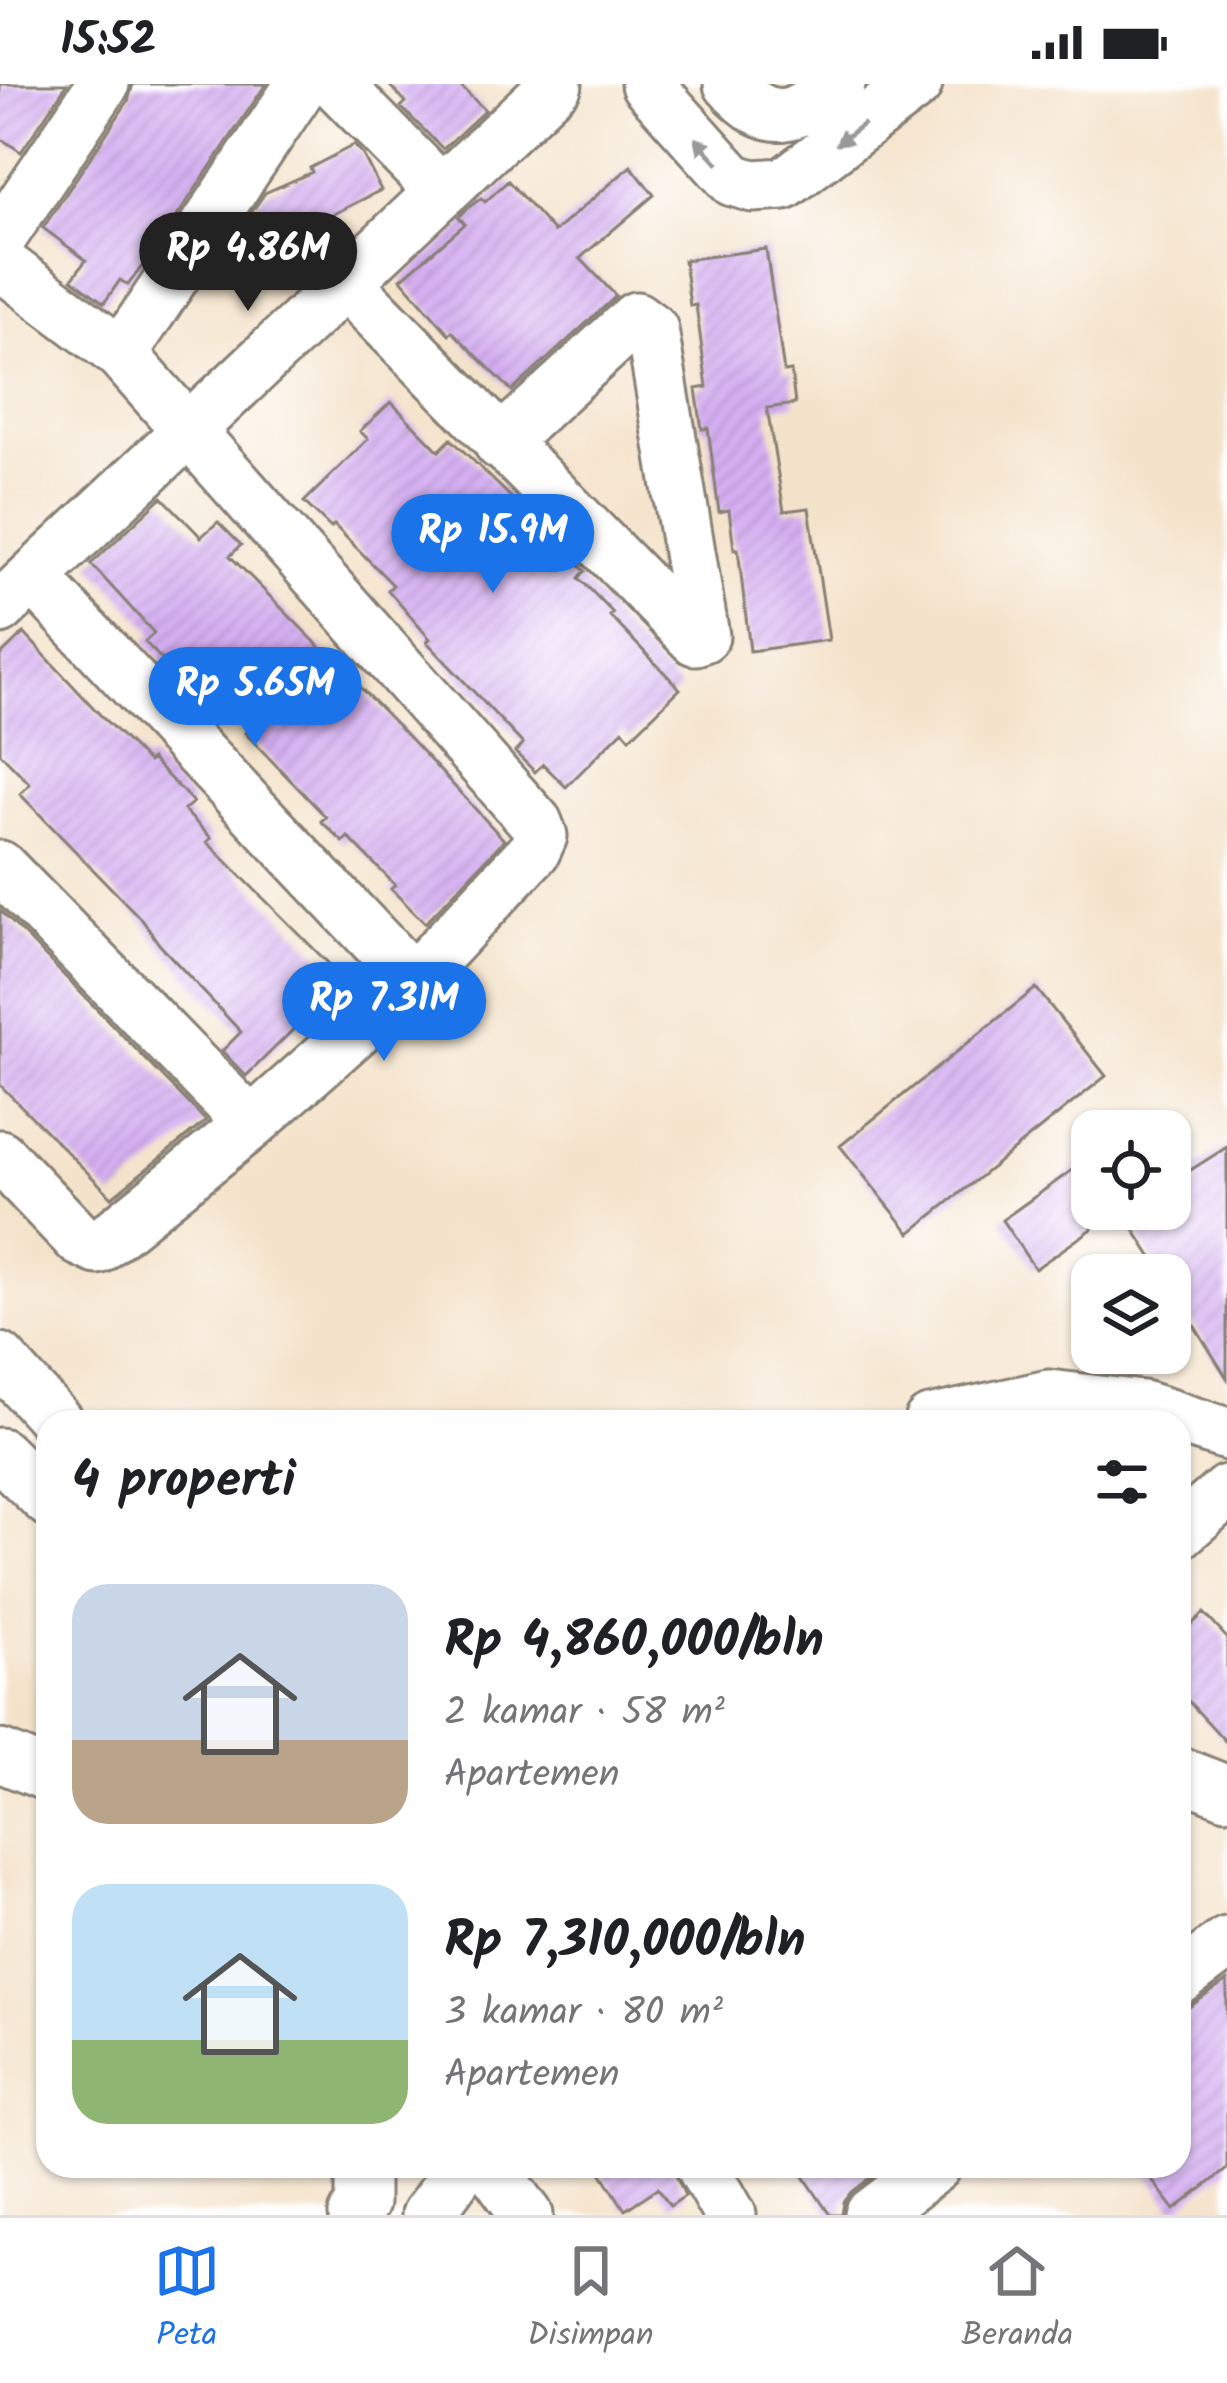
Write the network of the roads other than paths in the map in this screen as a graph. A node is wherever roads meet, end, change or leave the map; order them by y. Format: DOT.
graph roads {
  1 [pos="103,84"];
  2 [pos="302,84"];
  3 [pos="336,84"];
  4 [pos="556,84"];
  5 [pos="647,84"];
  6 [pos="839,84"];
  7 [pos="916,84"];
  8 [pos="746,98"];
  9 [pos="768,185"];
  10 [pos="442,191"];
  11 [pos="0,238"];
  12 [pos="0,263"];
  13 [pos="345,282"];
  14 [pos="121,354"];
  15 [pos="189,430"];
  16 [pos="500,443"];
  17 [pos="16,592"];
  18 [pos="0,867"];
  19 [pos="413,980"];
  20 [pos="251,1124"];
  21 [pos="0,1156"];
  22 [pos="0,1359"];
  23 [pos="46,1410"];
  24 [pos="984,1410"];
  25 [pos="1152,1410"];
  26 [pos="1191,1422"];
  27 [pos="1227,1434"];
  28 [pos="0,1454"];
  29 [pos="36,1488"];
  30 [pos="0,1756"];
  31 [pos="36,1770"];
  32 [pos="1191,1778"];
  33 [pos="1227,1792"];
  34 [pos="1225,1949"];
  35 [pos="1191,1971"];
  36 [pos="362,2178"];
  37 [pos="454,2178"];
  38 [pos="499,2178"];
  39 [pos="708,2178"];
  40 [pos="919,2178"];
  41 [pos="355,2215"];
  42 [pos="427,2215"];
  43 [pos="527,2215"];
  44 [pos="730,2215"];
  45 [pos="871,2215"];
  1 -- 11 [label="street"];
  2 -- 14 [label="street"];
  3 -- 10 [label="street"];
  4 -- 10 [label="street"];
  9 -- 5 [label="street, one-way"];
  6 -- 8 [label="street"];
  7 -- 9 [label="street, one-way"];
  8 -- 9 [label="street"];
  10 -- 13 [label="street"];
  12 -- 14 [label="street"];
  13 -- 15 [label="street"];
  13 -- 16 [label="street"];
  14 -- 15 [label="street"];
  15 -- 17 [label="street"];
  15 -- 19 [label="street"];
  16 -- 16 [label="street"];
  17 -- 19 [label="street"];
  18 -- 20 [label="street"];
  19 -- 20 [label="street"];
  20 -- 21 [label="street"];
  22 -- 23 [label="street"];
  24 -- 25 [label="street"];
  26 -- 27 [label="street"];
  28 -- 29 [label="street"];
  30 -- 31 [label="street"];
  32 -- 33 [label="street"];
  34 -- 35 [label="street"];
  36 -- 41 [label="street"];
  37 -- 42 [label="street"];
  38 -- 43 [label="street"];
  39 -- 44 [label="street"];
  40 -- 45 [label="street"];
}
